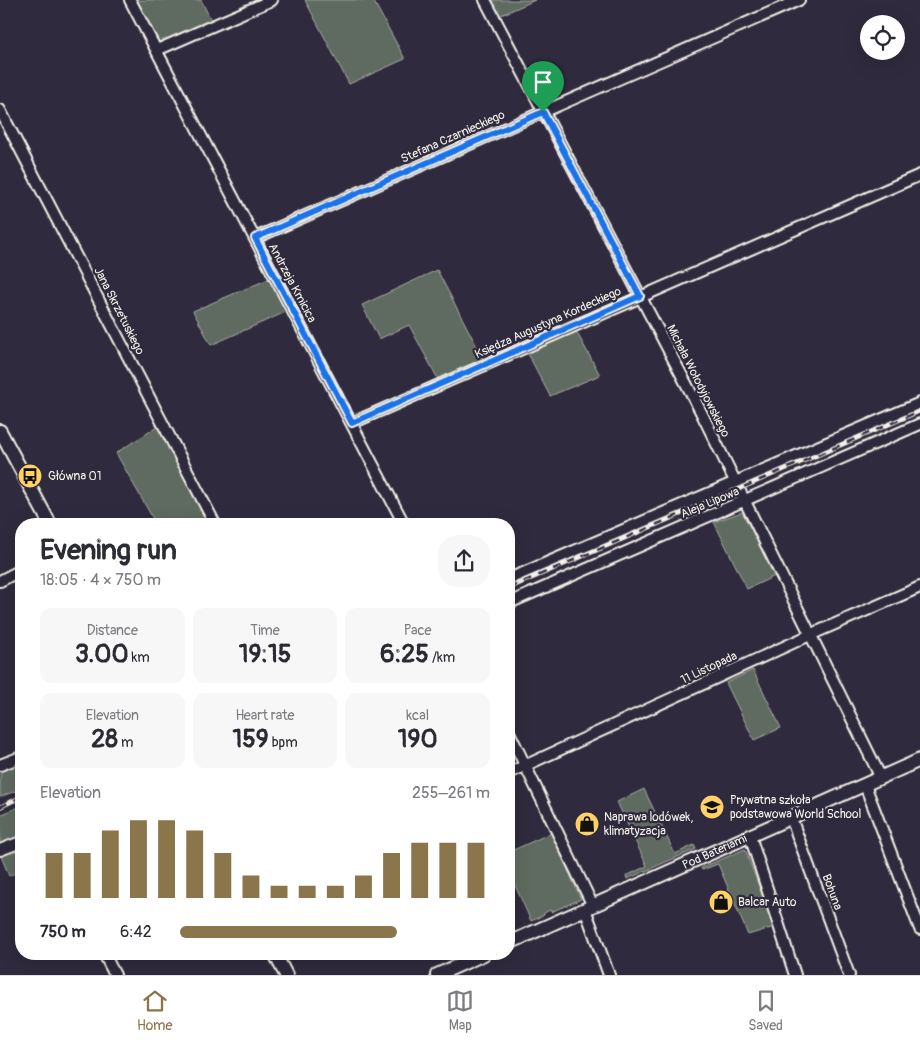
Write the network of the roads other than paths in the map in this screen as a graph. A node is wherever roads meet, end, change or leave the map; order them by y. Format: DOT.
graph roads {
  1 [pos="130,0"];
  2 [pos="272,0"];
  3 [pos="485,0"];
  4 [pos="799,0"];
  5 [pos="157,50"];
  6 [pos="0,110"];
  7 [pos="543,112"];
  8 [pos="920,175"];
  9 [pos="255,238"];
  10 [pos="640,296"];
  11 [pos="920,403"];
  12 [pos="352,423"];
  13 [pos="920,424"];
  14 [pos="0,431"];
  15 [pos="735,482"];
  16 [pos="744,502"];
  17 [pos="47,518"];
  18 [pos="212,518"];
  19 [pos="401,518"];
  20 [pos="15,573"];
  21 [pos="515,576"];
  22 [pos="0,581"];
  23 [pos="920,587"];
  24 [pos="515,599"];
  25 [pos="810,635"];
  26 [pos="515,744"];
  27 [pos="15,759"];
  28 [pos="920,760"];
  29 [pos="0,765"];
  30 [pos="526,766"];
  31 [pos="515,771"];
  32 [pos="881,778"];
  33 [pos="865,785"];
  34 [pos="791,818"];
  35 [pos="750,836"];
  36 [pos="15,844"];
  37 [pos="0,850"];
  38 [pos="589,907"];
  39 [pos="920,929"];
  40 [pos="515,940"];
  41 [pos="107,960"];
  42 [pos="278,960"];
  43 [pos="470,960"];
  44 [pos="115,975"];
  45 [pos="286,975"];
  46 [pos="436,975"];
  47 [pos="609,975"];
  48 [pos="795,975"];
  49 [pos="850,975"];
  1 -- 5 [label="street, Andrzeja Kmicica"];
  2 -- 5 [label="street"];
  3 -- 7 [label="street, Michała Wołodyjowskiego"];
  4 -- 7 [label="street, Stefana Czarnieckiego"];
  5 -- 9 [label="street, Andrzeja Kmicica"];
  6 -- 18 [label="street, Jana Skrzetuskiego"];
  7 -- 9 [label="street, Stefana Czarnieckiego"];
  7 -- 10 [label="street, Michała Wołodyjowskiego"];
  8 -- 10 [label="street, Księdza Augustyna Kordeckiego"];
  9 -- 12 [label="street, Andrzeja Kmicica"];
  10 -- 12 [label="street, Księdza Augustyna Kordeckiego"];
  10 -- 15 [label="street, Michała Wołodyjowskiego"];
  11 -- 15 [label="street, Aleja Lipowa"];
  12 -- 19 [label="street, Andrzeja Kmicica"];
  13 -- 16 [label="street, Aleja Lipowa"];
  14 -- 17 [label="street"];
  15 -- 16 [label="street, Michała Wołodyjowskiego"];
  15 -- 21 [label="street, Aleja Lipowa"];
  16 -- 24 [label="street, Aleja Lipowa"];
  16 -- 25 [label="street, Michała Wołodyjowskiego"];
  20 -- 22 [label="street"];
  23 -- 25 [label="street, 11 Listopada"];
  25 -- 30 [label="street, 11 Listopada"];
  25 -- 32 [label="street, Michała Wołodyjowskiego"];
  26 -- 30 [label="street"];
  27 -- 29 [label="street"];
  28 -- 32 [label="street, Pod Bateriami"];
  30 -- 31 [label="street, 11 Listopada"];
  30 -- 38 [label="street"];
  32 -- 33 [label="street, Pod Bateriami"];
  33 -- 34 [label="street, Pod Bateriami"];
  33 -- 39 [label="street"];
  34 -- 35 [label="street, Pod Bateriami"];
  34 -- 49 [label="street, Bohuna"];
  35 -- 38 [label="street, Pod Bateriami"];
  35 -- 48 [label="street"];
  36 -- 37 [label="street"];
  38 -- 40 [label="street, Pod Bateriami"];
  38 -- 47 [label="street"];
  41 -- 44 [label="street"];
  42 -- 45 [label="street"];
  43 -- 46 [label="street"];
}
